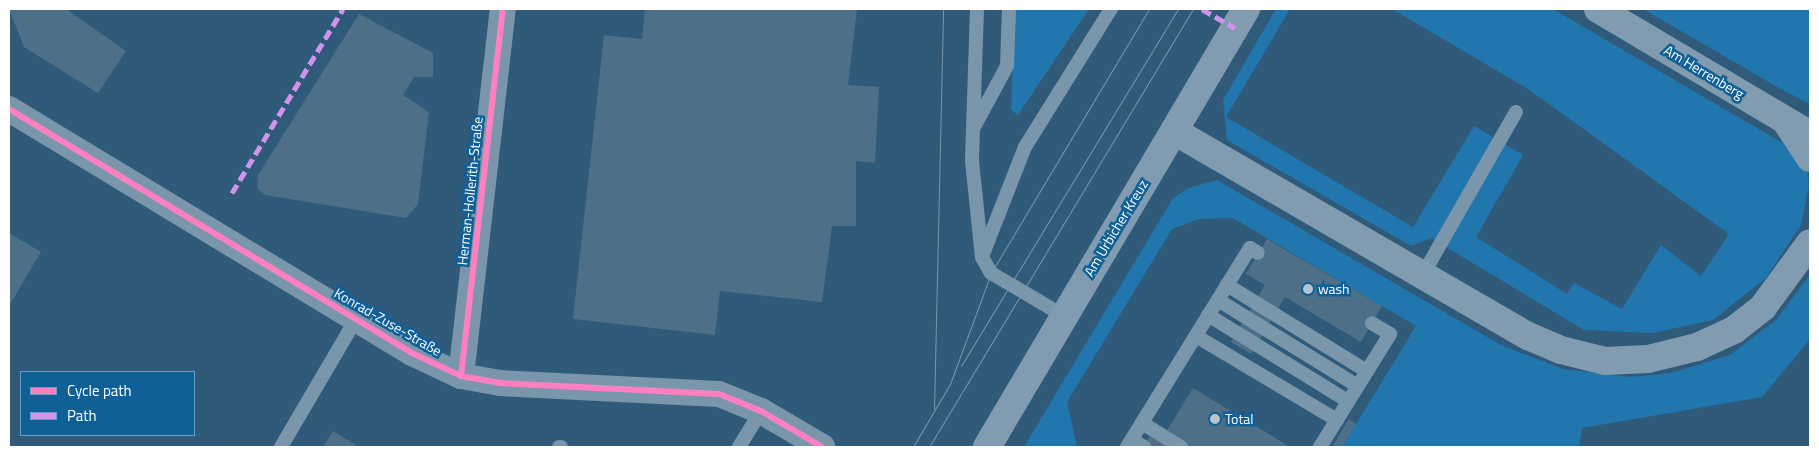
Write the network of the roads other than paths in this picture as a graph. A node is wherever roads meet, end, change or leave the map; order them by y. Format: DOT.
graph roads {
  1 [pos="503,9"];
  2 [pos="977,9"];
  3 [pos="1009,9"];
  4 [pos="1111,9"];
  5 [pos="1246,9"];
  6 [pos="1598,9"];
  7 [pos="9,109"];
  8 [pos="1516,112"];
  9 [pos="1798,123"];
  10 [pos="973,130"];
  11 [pos="1174,131"];
  12 [pos="1810,135"];
  13 [pos="1810,158"];
  14 [pos="1810,243"];
  15 [pos="1258,253"];
  16 [pos="982,257"];
  17 [pos="1422,276"];
  18 [pos="1227,285"];
  19 [pos="1218,300"];
  20 [pos="348,314"];
  21 [pos="1064,316"];
  22 [pos="1208,316"];
  23 [pos="1372,323"];
  24 [pos="1196,336"];
  25 [pos="1367,371"];
  26 [pos="461,376"];
  27 [pos="1358,386"];
  28 [pos="1348,401"];
  29 [pos="761,411"];
  30 [pos="1336,420"];
  31 [pos="1142,423"];
  32 [pos="1134,445"];
  33 [pos="281,447"];
  34 [pos="740,447"];
  35 [pos="822,447"];
  36 [pos="987,447"];
  37 [pos="1181,447"];
  38 [pos="1320,447"];
  1 -- 26 [label="street, Herman-Hollerith-Straße"];
  2 -- 10 [label="lane"];
  3 -- 10 [label="lane"];
  4 -- 16 [label="lane"];
  5 -- 11 [label="main road, Am Urbicher Kreuz"];
  6 -- 9 [label="main road, Am Herrenberg"];
  7 -- 20 [label="street, Konrad-Zuse-Straße"];
  8 -- 17 [label="lane"];
  9 -- 12 [label="main road, Am Herrenberg"];
  9 -- 13 [label="main road"];
  10 -- 16 [label="lane"];
  11 -- 17 [label="main road"];
  11 -- 21 [label="main road, Am Urbicher Kreuz"];
  14 -- 17 [label="main road"];
  15 -- 18 [label="lane"];
  16 -- 21 [label="lane"];
  18 -- 19 [label="lane"];
  18 -- 25 [label="lane"];
  19 -- 22 [label="lane"];
  19 -- 27 [label="lane"];
  20 -- 26 [label="street, Konrad-Zuse-Straße"];
  20 -- 33 [label="lane, Konrad-Zuse-Straße"];
  21 -- 36 [label="main road, Am Urbicher Kreuz"];
  22 -- 24 [label="lane"];
  22 -- 28 [label="lane"];
  23 -- 25 [label="lane"];
  24 -- 30 [label="lane"];
  24 -- 31 [label="lane"];
  25 -- 27 [label="lane"];
  26 -- 29 [label="street, Konrad-Zuse-Straße"];
  27 -- 28 [label="lane"];
  28 -- 30 [label="lane"];
  29 -- 34 [label="lane"];
  29 -- 35 [label="street, Konrad-Zuse-Straße"];
  30 -- 38 [label="lane"];
  31 -- 32 [label="lane"];
  31 -- 37 [label="lane"];
}
